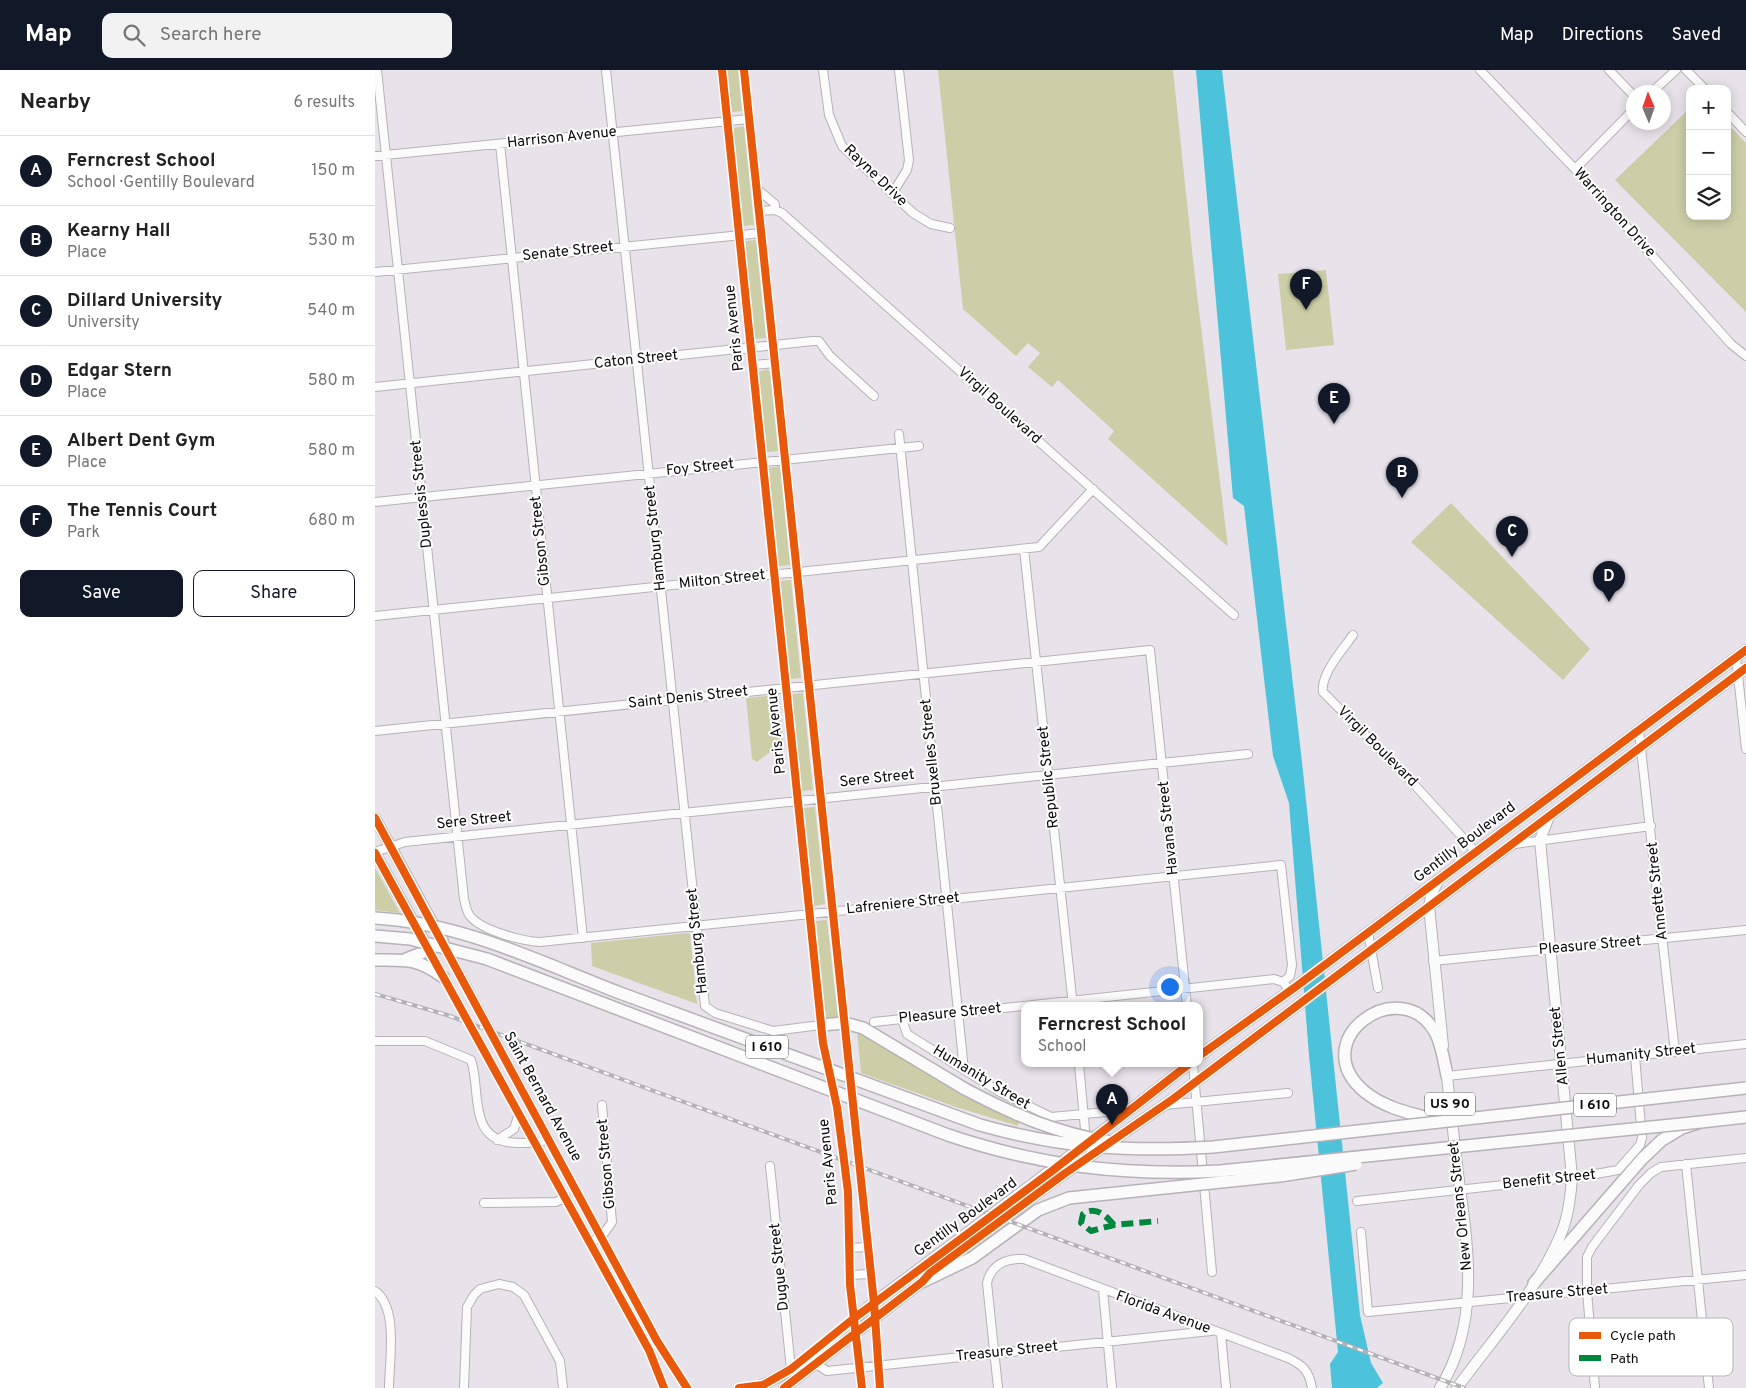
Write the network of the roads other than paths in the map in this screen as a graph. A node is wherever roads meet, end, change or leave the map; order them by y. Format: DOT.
graph roads {
  1 [pos="377,70"];
  2 [pos="606,70"];
  3 [pos="723,70"];
  4 [pos="744,70"];
  5 [pos="823,70"];
  6 [pos="899,70"];
  7 [pos="1480,70"];
  8 [pos="1609,70"];
  9 [pos="1676,70"];
  10 [pos="1686,70"];
  11 [pos="1697,70"];
  12 [pos="1660,85"];
  13 [pos="1701,85"];
  14 [pos="1702,85"];
  15 [pos="1626,88"];
  16 [pos="1731,116"];
  17 [pos="1626,117"];
  18 [pos="749,119"];
  19 [pos="728,121"];
  20 [pos="1745,130"];
  21 [pos="613,132"];
  22 [pos="500,144"];
  23 [pos="387,155"];
  24 [pos="375,156"];
  25 [pos="1575,169"];
  26 [pos="757,189"];
  27 [pos="892,194"];
  28 [pos="775,210"];
  29 [pos="759,211"];
  30 [pos="950,228"];
  31 [pos="761,233"];
  32 [pos="739,235"];
  33 [pos="626,246"];
  34 [pos="512,258"];
  35 [pos="399,270"];
  36 [pos="375,272"];
  37 [pos="773,345"];
  38 [pos="751,348"];
  39 [pos="1746,356"];
  40 [pos="637,360"];
  41 [pos="775,363"];
  42 [pos="753,365"];
  43 [pos="524,372"];
  44 [pos="410,384"];
  45 [pos="375,387"];
  46 [pos="874,396"];
  47 [pos="899,434"];
  48 [pos="919,446"];
  49 [pos="900,448"];
  50 [pos="785,459"];
  51 [pos="763,462"];
  52 [pos="649,473"];
  53 [pos="535,485"];
  54 [pos="1093,489"];
  55 [pos="422,496"];
  56 [pos="375,502"];
  57 [pos="1024,549"];
  58 [pos="911,560"];
  59 [pos="797,572"];
  60 [pos="775,575"];
  61 [pos="661,586"];
  62 [pos="547,598"];
  63 [pos="433,610"];
  64 [pos="1234,615"];
  65 [pos="375,616"];
  66 [pos="1353,635"];
  67 [pos="1150,650"];
  68 [pos="1746,650"];
  69 [pos="1736,657"];
  70 [pos="1037,661"];
  71 [pos="1742,671"];
  72 [pos="923,673"];
  73 [pos="809,685"];
  74 [pos="786,688"];
  75 [pos="673,700"];
  76 [pos="1743,702"];
  77 [pos="559,712"];
  78 [pos="446,724"];
  79 [pos="375,731"];
  80 [pos="1639,731"];
  81 [pos="1641,747"];
  82 [pos="1746,749"];
  83 [pos="1248,754"];
  84 [pos="1162,762"];
  85 [pos="1048,774"];
  86 [pos="936,786"];
  87 [pos="821,798"];
  88 [pos="798,801"];
  89 [pos="685,813"];
  90 [pos="375,818"];
  91 [pos="1548,818"];
  92 [pos="571,824"];
  93 [pos="1651,826"];
  94 [pos="458,836"];
  95 [pos="1540,840"];
  96 [pos="1515,844"];
  97 [pos="390,846"];
  98 [pos="1475,851"];
  99 [pos="375,852"];
  100 [pos="1174,876"];
  101 [pos="1439,880"];
  102 [pos="1060,887"];
  103 [pos="947,899"];
  104 [pos="1429,906"];
  105 [pos="833,912"];
  106 [pos="810,914"];
  107 [pos="470,916"];
  108 [pos="375,918"];
  109 [pos="696,926"];
  110 [pos="1746,930"];
  111 [pos="1368,932"];
  112 [pos="375,936"];
  113 [pos="583,938"];
  114 [pos="1664,939"];
  115 [pos="442,940"];
  116 [pos="1371,949"];
  117 [pos="429,950"];
  118 [pos="1551,950"];
  119 [pos="375,960"];
  120 [pos="401,960"];
  121 [pos="1433,961"];
  122 [pos="443,977"];
  123 [pos="1283,982"];
  124 [pos="1378,988"];
  125 [pos="1186,989"];
  126 [pos="1292,990"];
  127 [pos="1073,1002"];
  128 [pos="1088,1002"];
  129 [pos="1187,1002"];
  130 [pos="1021,1008"];
  131 [pos="959,1012"];
  132 [pos="902,1019"];
  133 [pos="874,1022"];
  134 [pos="845,1023"];
  135 [pos="821,1025"];
  136 [pos="375,1041"];
  137 [pos="1746,1044"];
  138 [pos="1675,1052"];
  139 [pos="1203,1053"];
  140 [pos="1635,1056"];
  141 [pos="1561,1064"];
  142 [pos="1079,1067"];
  143 [pos="1185,1067"];
  144 [pos="1193,1067"];
  145 [pos="964,1070"];
  146 [pos="1447,1076"];
  147 [pos="1195,1082"];
  148 [pos="1746,1088"];
  149 [pos="1288,1093"];
  150 [pos="1197,1102"];
  151 [pos="1165,1105"];
  152 [pos="602,1106"];
  153 [pos="1132,1110"];
  154 [pos="519,1113"];
  155 [pos="1083,1114"];
  156 [pos="1746,1117"];
  157 [pos="1701,1122"];
  158 [pos="1443,1123"];
  159 [pos="549,1138"];
  160 [pos="497,1140"];
  161 [pos="536,1143"];
  162 [pos="1087,1144"];
  163 [pos="1165,1149"];
  164 [pos="1392,1154"];
  165 [pos="1746,1158"];
  166 [pos="1686,1164"];
  167 [pos="770,1166"];
  168 [pos="1572,1177"];
  169 [pos="1460,1189"];
  170 [pos="566,1197"];
  171 [pos="1357,1201"];
  172 [pos="484,1203"];
  173 [pos="1361,1232"];
  174 [pos="602,1236"];
  175 [pos="590,1243"];
  176 [pos="867,1247"];
  177 [pos="849,1248"];
  178 [pos="1212,1272"];
  179 [pos="870,1274"];
  180 [pos="1746,1274"];
  181 [pos="850,1275"];
  182 [pos="1697,1280"];
  183 [pos="922,1282"];
  184 [pos="1534,1283"];
  185 [pos="1103,1290"];
  186 [pos="375,1291"];
  187 [pos="1587,1291"];
  188 [pos="1525,1297"];
  189 [pos="1468,1302"];
  190 [pos="873,1303"];
  191 [pos="1589,1318"];
  192 [pos="1701,1318"];
  193 [pos="853,1319"];
  194 [pos="875,1319"];
  195 [pos="1213,1331"];
  196 [pos="1221,1334"];
  197 [pos="855,1335"];
  198 [pos="1107,1341"];
  199 [pos="995,1354"];
  200 [pos="808,1356"];
  201 [pos="816,1365"];
  202 [pos="878,1366"];
  203 [pos="860,1367"];
  204 [pos="791,1368"];
  205 [pos="1443,1384"];
  206 [pos="758,1387"];
  207 [pos="389,1388"];
  208 [pos="464,1388"];
  209 [pos="563,1388"];
  210 [pos="664,1388"];
  211 [pos="687,1388"];
  212 [pos="739,1388"];
  213 [pos="784,1388"];
  214 [pos="862,1388"];
  215 [pos="880,1388"];
  216 [pos="998,1388"];
  217 [pos="1112,1388"];
  218 [pos="1227,1388"];
  219 [pos="1312,1388"];
  220 [pos="1457,1388"];
  1 -- 23 [label="street, Duplessis Street"];
  2 -- 21 [label="street, Hamburg Street"];
  3 -- 19 [label="street, Paris Avenue"];
  4 -- 18 [label="street, Paris Avenue"];
  5 -- 27 [label="street, Rayne Drive"];
  6 -- 27 [label="street"];
  7 -- 25 [label="street, Warrington Drive"];
  8 -- 15 [label="street"];
  9 -- 12 [label="street"];
  10 -- 13 [label="street"];
  11 -- 14 [label="street"];
  16 -- 20 [label="street"];
  17 -- 25 [label="street"];
  18 -- 19 [label="street, Harrison Avenue"];
  18 -- 26 [label="street, Paris Avenue"];
  19 -- 21 [label="street, Harrison Avenue"];
  19 -- 32 [label="street, Paris Avenue"];
  21 -- 22 [label="street, Harrison Avenue"];
  21 -- 33 [label="street, Hamburg Street"];
  22 -- 23 [label="street, Harrison Avenue"];
  22 -- 34 [label="street, Gibson Street"];
  23 -- 24 [label="street, Harrison Avenue"];
  23 -- 35 [label="street, Duplessis Street"];
  25 -- 39 [label="street, Warrington Drive"];
  26 -- 28 [label="street, Virgil Boulevard"];
  26 -- 29 [label="street, Paris Avenue"];
  27 -- 30 [label="street, Rayne Drive"];
  28 -- 29 [label="street"];
  28 -- 54 [label="street, Virgil Boulevard"];
  29 -- 31 [label="street, Paris Avenue"];
  31 -- 32 [label="street, Senate Street"];
  31 -- 37 [label="street, Paris Avenue"];
  32 -- 33 [label="street, Senate Street"];
  32 -- 38 [label="street, Paris Avenue"];
  33 -- 34 [label="street, Senate Street"];
  33 -- 40 [label="street, Hamburg Street"];
  34 -- 35 [label="street, Senate Street"];
  34 -- 43 [label="street, Gibson Street"];
  35 -- 36 [label="street, Senate Street"];
  35 -- 44 [label="street, Duplessis Street"];
  37 -- 38 [label="street, Caton Street"];
  37 -- 41 [label="street, Paris Avenue"];
  37 -- 46 [label="street, Caton Street"];
  38 -- 40 [label="street, Caton Street"];
  38 -- 42 [label="street, Paris Avenue"];
  40 -- 43 [label="street, Caton Street"];
  40 -- 52 [label="street, Hamburg Street"];
  41 -- 42 [label="street"];
  41 -- 50 [label="street, Paris Avenue"];
  42 -- 51 [label="street, Paris Avenue"];
  43 -- 44 [label="street, Caton Street"];
  43 -- 53 [label="street, Gibson Street"];
  44 -- 45 [label="street, Caton Street"];
  44 -- 55 [label="street, Duplessis Street"];
  47 -- 49 [label="street, Bruxelles Street"];
  48 -- 49 [label="street, Foy Street"];
  49 -- 50 [label="street, Foy Street"];
  49 -- 58 [label="street, Bruxelles Street"];
  50 -- 51 [label="street, Foy Street"];
  50 -- 59 [label="street, Paris Avenue"];
  51 -- 52 [label="street, Foy Street"];
  51 -- 60 [label="street, Paris Avenue"];
  52 -- 53 [label="street, Foy Street"];
  52 -- 61 [label="street, Hamburg Street"];
  53 -- 55 [label="street, Foy Street"];
  53 -- 62 [label="street, Gibson Street"];
  54 -- 57 [label="street, Milton Street"];
  54 -- 64 [label="street, Virgil Boulevard"];
  55 -- 56 [label="street, Foy Street"];
  55 -- 63 [label="street, Duplessis Street"];
  57 -- 58 [label="street, Milton Street"];
  57 -- 70 [label="street, Republic Street"];
  58 -- 59 [label="street, Milton Street"];
  58 -- 72 [label="street, Bruxelles Street"];
  59 -- 60 [label="street, Milton Street"];
  59 -- 73 [label="street, Paris Avenue"];
  60 -- 61 [label="street, Milton Street"];
  60 -- 74 [label="street, Paris Avenue"];
  61 -- 62 [label="street, Milton Street"];
  61 -- 75 [label="street, Hamburg Street"];
  62 -- 63 [label="street, Milton Street"];
  62 -- 77 [label="street, Gibson Street"];
  63 -- 65 [label="street, Milton Street"];
  63 -- 78 [label="street, Duplessis Street"];
  66 -- 98 [label="street, Virgil Boulevard"];
  67 -- 70 [label="street, Saint Denis Street"];
  67 -- 84 [label="street, Havana Street"];
  68 -- 69 [label="main road, Gentilly Boulevard / US 90"];
  69 -- 71 [label="street"];
  69 -- 80 [label="main road, Gentilly Boulevard / US 90"];
  70 -- 72 [label="street, Saint Denis Street"];
  70 -- 85 [label="street, Republic Street"];
  71 -- 76 [label="street"];
  71 -- 81 [label="main road, Gentilly Boulevard"];
  72 -- 73 [label="street, Saint Denis Street"];
  72 -- 86 [label="street, Bruxelles Street"];
  73 -- 74 [label="street, Saint Denis Street"];
  73 -- 87 [label="street, Paris Avenue"];
  74 -- 75 [label="street, Saint Denis Street"];
  74 -- 88 [label="street, Paris Avenue"];
  75 -- 77 [label="street, Saint Denis Street"];
  75 -- 89 [label="street, Hamburg Street"];
  76 -- 82 [label="street"];
  77 -- 78 [label="street, Saint Denis Street"];
  77 -- 92 [label="street, Gibson Street"];
  78 -- 79 [label="street, Saint Denis Street"];
  78 -- 94 [label="street, Duplessis Street"];
  80 -- 81 [label="street, Annette Street"];
  80 -- 98 [label="main road, Gentilly Boulevard / US 90"];
  81 -- 91 [label="main road, Gentilly Boulevard"];
  81 -- 93 [label="street, Annette Street"];
  83 -- 84 [label="street, Sere Street"];
  84 -- 85 [label="street, Sere Street"];
  84 -- 100 [label="street, Havana Street"];
  85 -- 86 [label="street, Sere Street"];
  85 -- 102 [label="street, Republic Street"];
  86 -- 87 [label="street, Sere Street"];
  86 -- 103 [label="street, Bruxelles Street"];
  87 -- 88 [label="street, Sere Street"];
  87 -- 105 [label="street, Paris Avenue"];
  88 -- 89 [label="street, Sere Street"];
  88 -- 106 [label="street, Paris Avenue"];
  89 -- 92 [label="street, Sere Street"];
  89 -- 109 [label="street, Hamburg Street"];
  90 -- 97 [label="main road, Saint Bernard Avenue"];
  91 -- 95 [label="main road, Allen Street"];
  91 -- 96 [label="main road, Gentilly Boulevard"];
  92 -- 94 [label="street, Sere Street"];
  92 -- 113 [label="street, Gibson Street"];
  93 -- 95 [label="street"];
  93 -- 114 [label="street, Annette Street"];
  94 -- 97 [label="street, Sere Street"];
  94 -- 107 [label="street, Duplessis Street"];
  95 -- 96 [label="street"];
  95 -- 118 [label="main road, Allen Street"];
  96 -- 104 [label="main road, Gentilly Boulevard"];
  97 -- 99 [label="street, Sere Street"];
  97 -- 115 [label="main road, Saint Bernard Avenue"];
  98 -- 101 [label="main road, Gentilly Boulevard / US 90"];
  99 -- 117 [label="main road, Saint Bernard Avenue"];
  100 -- 102 [label="street, Lafreniere Street"];
  100 -- 123 [label="street, Lafreniere Street"];
  100 -- 125 [label="street, Havana Street"];
  101 -- 104 [label="main road, New Orleans Street / US 90"];
  101 -- 111 [label="main road, Gentilly Boulevard"];
  102 -- 103 [label="street, Lafreniere Street"];
  102 -- 127 [label="street, Republic Street"];
  103 -- 105 [label="street, Lafreniere Street"];
  103 -- 131 [label="street, Bruxelles Street"];
  104 -- 116 [label="main road, Gentilly Boulevard"];
  104 -- 121 [label="main road, New Orleans Street / US 90"];
  105 -- 106 [label="street, Lafreniere Street"];
  105 -- 134 [label="street, Paris Avenue"];
  106 -- 109 [label="street, Lafreniere Street"];
  106 -- 135 [label="street, Paris Avenue"];
  107 -- 113 [label="street, Lafreniere Street"];
  108 -- 163 [label="highway, I 610, bridge"];
  109 -- 113 [label="street, Lafreniere Street"];
  109 -- 135 [label="street, Hamburg Street"];
  110 -- 114 [label="street, Pleasure Street"];
  111 -- 116 [label="street"];
  111 -- 126 [label="main road, Gentilly Boulevard"];
  112 -- 164 [label="highway, I 610, bridge"];
  114 -- 118 [label="street, Pleasure Street"];
  114 -- 138 [label="street, Annette Street"];
  115 -- 117 [label="highway"];
  115 -- 159 [label="street, Saint Bernard Avenue"];
  116 -- 124 [label="street"];
  116 -- 147 [label="main road, Gentilly Boulevard"];
  117 -- 120 [label="highway"];
  117 -- 122 [label="street, Saint Bernard Avenue"];
  118 -- 121 [label="street, Pleasure Street"];
  118 -- 141 [label="main road, Allen Street"];
  119 -- 120 [label="highway"];
  120 -- 122 [label="highway"];
  121 -- 146 [label="main road, New Orleans Street / US 90"];
  122 -- 154 [label="street, Saint Bernard Avenue"];
  123 -- 125 [label="street, Pleasure Street"];
  123 -- 126 [label="street"];
  125 -- 128 [label="street, Pleasure Street"];
  125 -- 129 [label="street, Havana Street"];
  126 -- 139 [label="main road, Gentilly Boulevard"];
  130 -- 131 [label="street, Pleasure Street"];
  131 -- 132 [label="street, Pleasure Street"];
  131 -- 145 [label="street, Bruxelles Street"];
  132 -- 133 [label="street, Pleasure Street"];
  132 -- 145 [label="street, Humanity Street"];
  134 -- 135 [label="highway"];
  134 -- 163 [label="highway, bridge"];
  134 -- 176 [label="street, Paris Avenue"];
  135 -- 177 [label="street, Paris Avenue"];
  136 -- 160 [label="street"];
  137 -- 138 [label="street, Humanity Street"];
  138 -- 140 [label="street, Humanity Street"];
  140 -- 141 [label="street, Humanity Street"];
  140 -- 168 [label="street, Benefit Street"];
  141 -- 146 [label="street, Humanity Street"];
  141 -- 168 [label="main road, Allen Street"];
  142 -- 155 [label="street"];
  143 -- 153 [label="main road, Gentilly Boulevard"];
  144 -- 147 [label="street"];
  145 -- 155 [label="street, Humanity Street"];
  146 -- 158 [label="highway, bridge"];
  146 -- 169 [label="main road, New Orleans Street / US 90"];
  147 -- 150 [label="street"];
  147 -- 151 [label="main road, Gentilly Boulevard"];
  148 -- 158 [label="highway, I 610, bridge"];
  149 -- 150 [label="street"];
  150 -- 151 [label="street"];
  150 -- 178 [label="street"];
  151 -- 183 [label="main road, Gentilly Boulevard"];
  152 -- 174 [label="street, Gibson Street"];
  153 -- 155 [label="street, Humanity Street"];
  153 -- 162 [label="main road, Gentilly Boulevard"];
  154 -- 160 [label="street"];
  154 -- 161 [label="street, Saint Bernard Avenue"];
  155 -- 162 [label="street"];
  156 -- 157 [label="highway, I 610"];
  157 -- 164 [label="highway, I 610, bridge"];
  157 -- 184 [label="highway, bridge"];
  158 -- 163 [label="highway, I 610, bridge"];
  159 -- 161 [label="street"];
  159 -- 174 [label="street, Saint Bernard Avenue"];
  160 -- 161 [label="street"];
  161 -- 170 [label="street, Saint Bernard Avenue"];
  162 -- 190 [label="main road, Gentilly Boulevard"];
  164 -- 183 [label="highway, bridge"];
  165 -- 166 [label="street"];
  166 -- 182 [label="street"];
  166 -- 187 [label="street"];
  167 -- 204 [label="street, Dugue Street"];
  168 -- 169 [label="street, Benefit Street"];
  168 -- 184 [label="main road, Allen Street"];
  169 -- 171 [label="street, Benefit Street"];
  169 -- 189 [label="main road, New Orleans Street / US 90"];
  170 -- 172 [label="street"];
  170 -- 175 [label="street, Saint Bernard Avenue"];
  173 -- 189 [label="street, Treasure Street"];
  174 -- 175 [label="street"];
  174 -- 211 [label="street, Saint Bernard Avenue"];
  175 -- 210 [label="street, Saint Bernard Avenue"];
  176 -- 177 [label="street"];
  176 -- 179 [label="street, Paris Avenue"];
  177 -- 181 [label="street, Paris Avenue"];
  179 -- 181 [label="street"];
  179 -- 190 [label="street, Paris Avenue"];
  180 -- 182 [label="street, Treasure Street"];
  181 -- 193 [label="street, Paris Avenue"];
  182 -- 187 [label="street, Treasure Street"];
  182 -- 192 [label="street"];
  183 -- 194 [label="main road, Gentilly Boulevard"];
  184 -- 188 [label="main road, Allen Street"];
  185 -- 195 [label="street, Florida Avenue"];
  185 -- 198 [label="street"];
  185 -- 199 [label="street, Florida Avenue"];
  186 -- 207 [label="street"];
  187 -- 188 [label="street, Treasure Street"];
  187 -- 191 [label="street"];
  188 -- 189 [label="street, Treasure Street"];
  188 -- 220 [label="main road, Allen Street"];
  189 -- 205 [label="main road, New Orleans Street / US 90"];
  190 -- 193 [label="main road, Gentilly Boulevard"];
  190 -- 194 [label="street, Paris Avenue"];
  193 -- 197 [label="street, Paris Avenue"];
  193 -- 200 [label="main road, Gentilly Boulevard"];
  194 -- 197 [label="main road, Gentilly Boulevard"];
  194 -- 202 [label="street, Paris Avenue"];
  195 -- 196 [label="street, Florida Avenue"];
  195 -- 198 [label="street, Treasure Street"];
  196 -- 218 [label="street"];
  196 -- 219 [label="street, Florida Avenue"];
  197 -- 201 [label="main road, Gentilly Boulevard"];
  197 -- 203 [label="street, Paris Avenue"];
  198 -- 199 [label="street, Treasure Street"];
  198 -- 217 [label="street"];
  199 -- 202 [label="street, Treasure Street"];
  199 -- 216 [label="street"];
  200 -- 201 [label="street"];
  200 -- 204 [label="main road, Gentilly Boulevard"];
  201 -- 203 [label="street, Treasure Street"];
  201 -- 213 [label="main road, Gentilly Boulevard"];
  202 -- 203 [label="street, Treasure Street"];
  202 -- 215 [label="street, Paris Avenue"];
  203 -- 214 [label="street, Paris Avenue"];
  204 -- 206 [label="main road, Gentilly Boulevard"];
  206 -- 212 [label="street"];
  208 -- 209 [label="street"];
}
